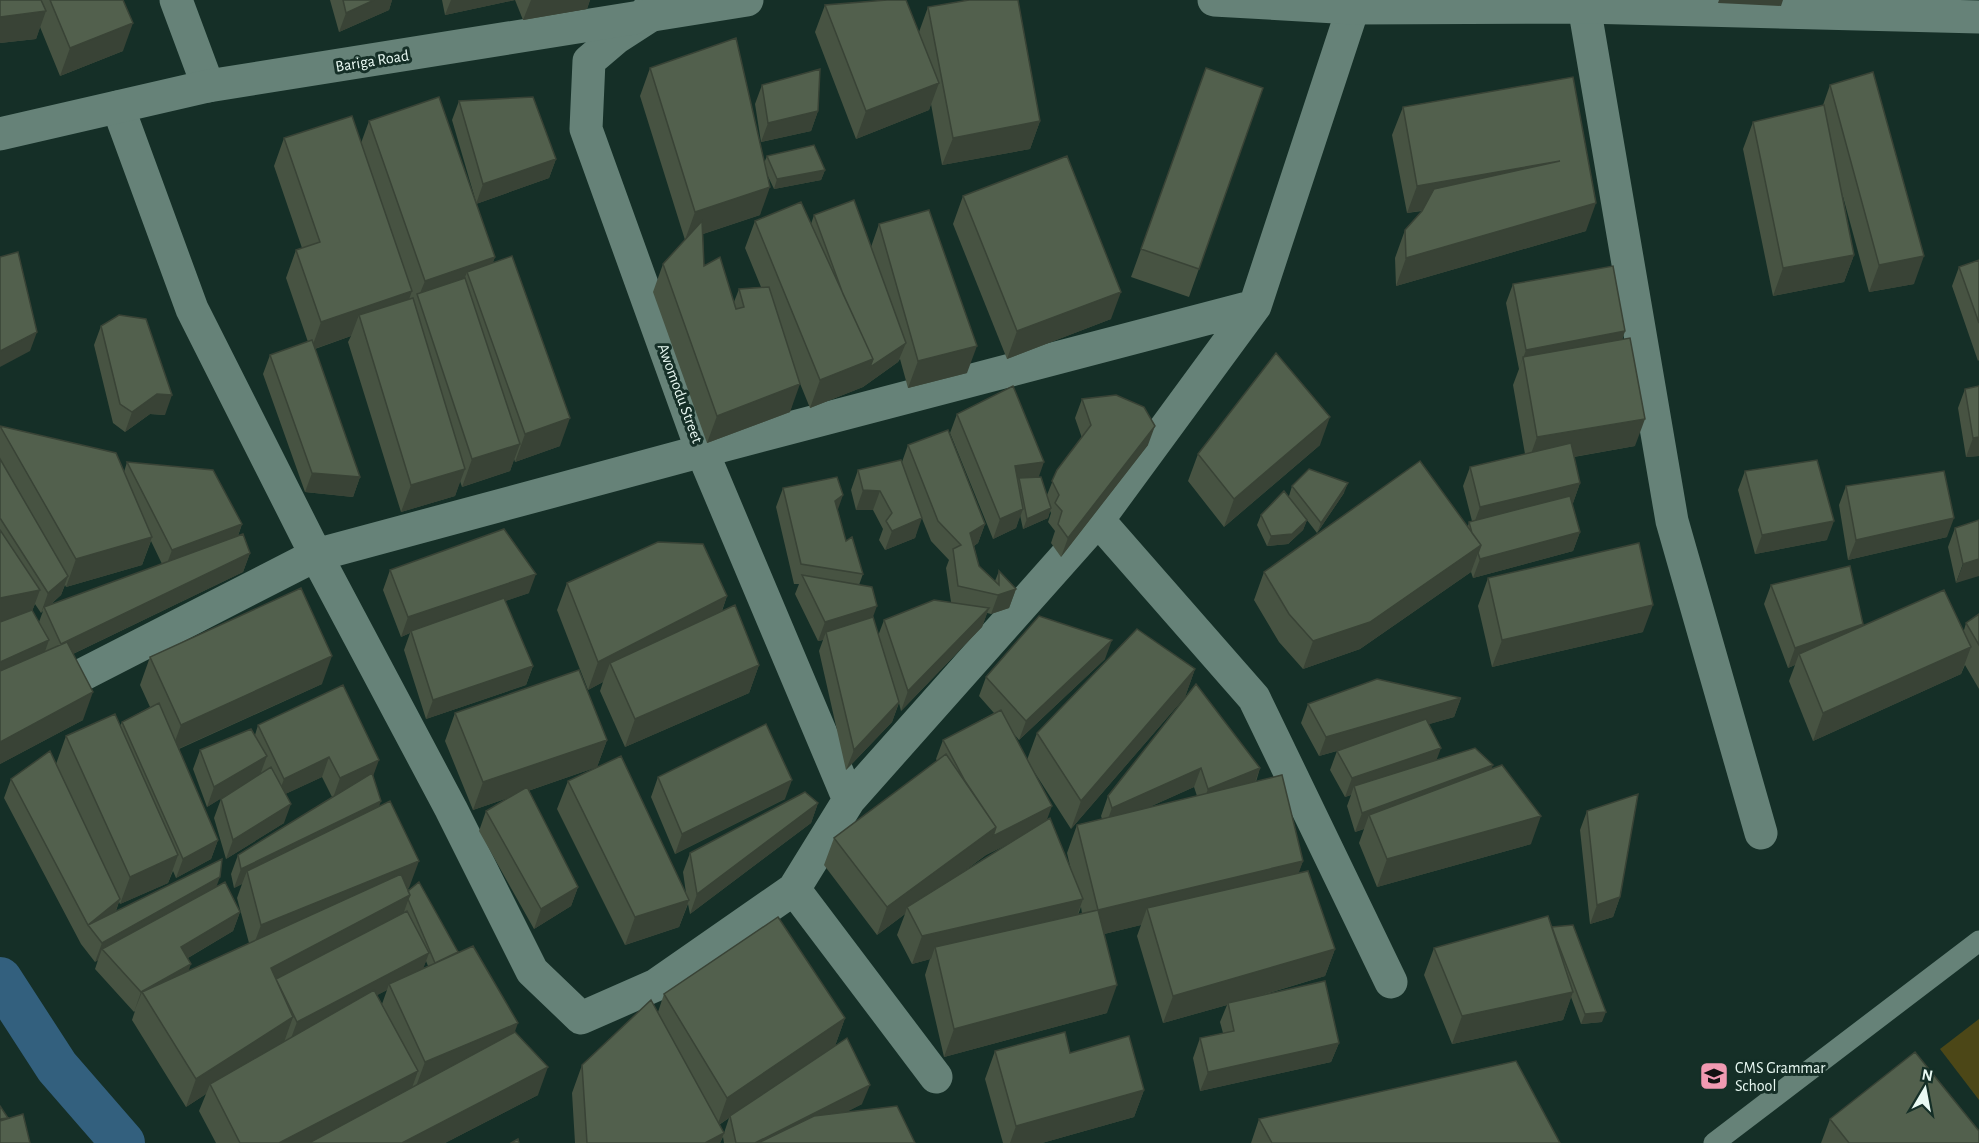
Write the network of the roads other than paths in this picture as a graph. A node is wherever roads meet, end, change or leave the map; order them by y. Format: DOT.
graph roads {
  1 [pos="176,0"];
  2 [pos="747,0"];
  3 [pos="1214,0"];
  4 [pos="1583,3"];
  5 [pos="647,8"];
  6 [pos="1353,8"];
  7 [pos="1979,17"];
  8 [pos="208,86"];
  9 [pos="118,107"];
  10 [pos="0,134"];
  11 [pos="1255,306"];
  12 [pos="702,452"];
  13 [pos="1098,520"];
  14 [pos="316,555"];
  15 [pos="74,679"];
  16 [pos="849,800"];
  17 [pos="1761,832"];
  18 [pos="794,889"];
  19 [pos="1979,941"];
  20 [pos="1391,981"];
  21 [pos="936,1077"];
  22 [pos="1714,1143"];
  1 -- 8 [label="street"];
  2 -- 5 [label="street, Bariga Road"];
  3 -- 6 [label="street"];
  4 -- 6 [label="street"];
  4 -- 7 [label="street"];
  4 -- 17 [label="street"];
  5 -- 8 [label="street, Bariga Road"];
  5 -- 12 [label="street, Awomodu Street"];
  6 -- 11 [label="street"];
  8 -- 9 [label="street, Bariga Road"];
  9 -- 10 [label="street, Bariga Road"];
  9 -- 14 [label="street"];
  11 -- 12 [label="street"];
  11 -- 13 [label="street"];
  12 -- 14 [label="street"];
  12 -- 16 [label="street, Awomodu Street"];
  13 -- 16 [label="street"];
  13 -- 20 [label="street"];
  14 -- 15 [label="street"];
  14 -- 18 [label="street"];
  16 -- 18 [label="street"];
  18 -- 21 [label="street"];
  19 -- 22 [label="lane"];
}
